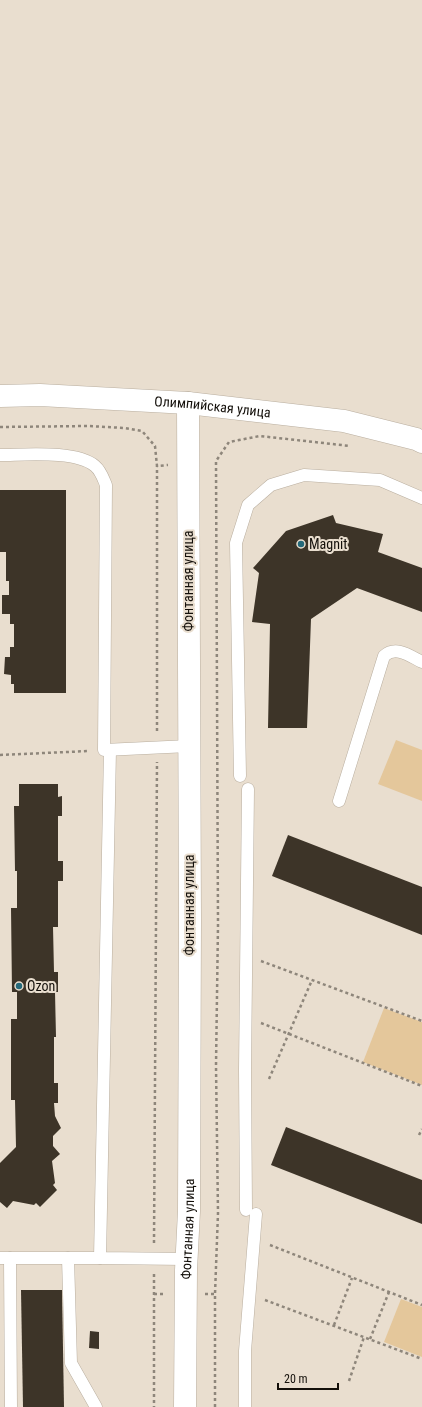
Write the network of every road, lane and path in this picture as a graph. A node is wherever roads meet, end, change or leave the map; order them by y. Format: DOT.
graph roads {
  1 [pos="0,396"];
  2 [pos="188,403"];
  3 [pos="0,427"];
  4 [pos="422,442"];
  5 [pos="355,446"];
  6 [pos="0,455"];
  7 [pos="216,461"];
  8 [pos="188,464"];
  9 [pos="157,466"];
  10 [pos="422,498"];
  11 [pos="422,662"];
  12 [pos="189,746"];
  13 [pos="157,748"];
  14 [pos="107,750"];
  15 [pos="0,755"];
  16 [pos="240,776"];
  17 [pos="248,789"];
  18 [pos="339,801"];
  19 [pos="246,956"];
  20 [pos="312,980"];
  21 [pos="245,1017"];
  22 [pos="422,1021"];
  23 [pos="288,1034"];
  24 [pos="269,1079"];
  25 [pos="422,1086"];
  26 [pos="422,1129"];
  27 [pos="420,1135"];
  28 [pos="254,1239"];
  29 [pos="5,1258"];
  30 [pos="68,1258"];
  31 [pos="100,1258"];
  32 [pos="154,1259"];
  33 [pos="186,1259"];
  34 [pos="352,1278"];
  35 [pos="389,1292"];
  36 [pos="250,1294"];
  37 [pos="422,1305"];
  38 [pos="334,1326"];
  39 [pos="364,1337"];
  40 [pos="370,1339"];
  41 [pos="422,1359"];
  42 [pos="349,1381"];
  43 [pos="11,1407"];
  44 [pos="96,1407"];
  45 [pos="154,1407"];
  46 [pos="185,1407"];
  47 [pos="216,1407"];
  48 [pos="245,1407"];
  1 -- 2 [label="street, Олимпийская улица"];
  2 -- 4 [label="street, Олимпийская улица"];
  2 -- 8 [label="street, Фонтанная улица"];
  3 -- 9 [label="path"];
  5 -- 7 [label="path"];
  6 -- 14 [label="lane"];
  7 -- 8 [label="path"];
  7 -- 47 [label="path"];
  8 -- 9 [label="path"];
  8 -- 12 [label="street, Фонтанная улица"];
  9 -- 13 [label="path"];
  10 -- 16 [label="lane"];
  11 -- 18 [label="lane"];
  12 -- 13 [label="lane"];
  12 -- 33 [label="street, Фонтанная улица"];
  13 -- 14 [label="lane"];
  13 -- 32 [label="path"];
  14 -- 15 [label="path"];
  14 -- 31 [label="lane"];
  17 -- 19 [label="lane"];
  19 -- 20 [label="path"];
  19 -- 21 [label="lane"];
  20 -- 22 [label="path"];
  20 -- 23 [label="path"];
  21 -- 23 [label="path"];
  21 -- 28 [label="lane"];
  23 -- 24 [label="path"];
  23 -- 25 [label="path"];
  26 -- 27 [label="path"];
  28 -- 34 [label="path"];
  28 -- 36 [label="lane"];
  29 -- 30 [label="lane"];
  29 -- 43 [label="lane"];
  30 -- 31 [label="lane"];
  30 -- 44 [label="lane"];
  31 -- 32 [label="lane"];
  32 -- 33 [label="lane"];
  32 -- 45 [label="path"];
  33 -- 46 [label="street, Фонтанная улица"];
  34 -- 35 [label="path"];
  34 -- 38 [label="path"];
  35 -- 37 [label="path"];
  35 -- 40 [label="path"];
  36 -- 38 [label="path"];
  36 -- 48 [label="lane"];
  38 -- 39 [label="path"];
  39 -- 40 [label="path"];
  39 -- 42 [label="path"];
  40 -- 41 [label="path"];
}
